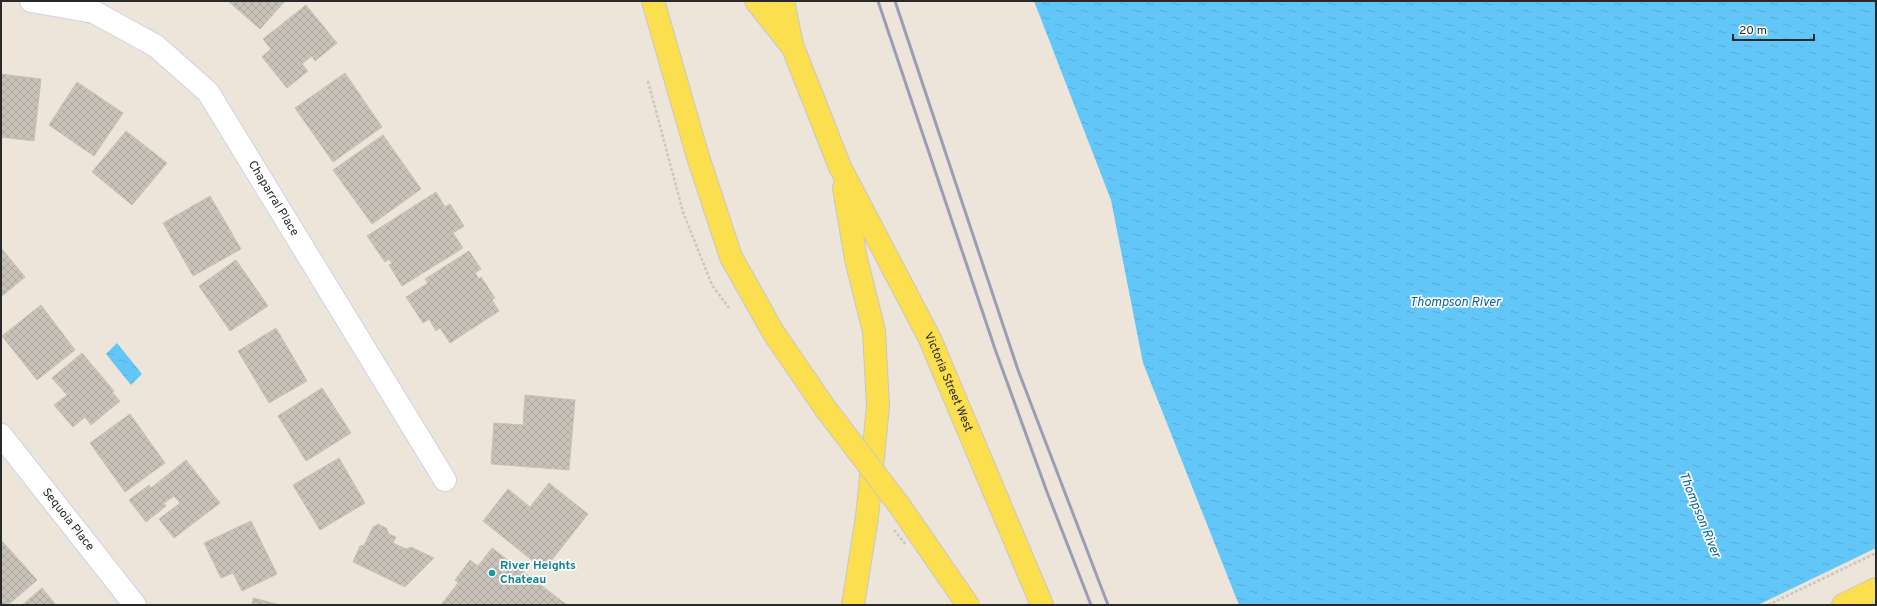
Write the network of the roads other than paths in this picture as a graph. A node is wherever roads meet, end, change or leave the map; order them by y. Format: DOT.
graph roads {
  1 [pos="31,1"];
  2 [pos="653,1"];
  3 [pos="756,1"];
  4 [pos="783,1"];
  5 [pos="792,46"];
  6 [pos="840,167"];
  7 [pos="1,435"];
  8 [pos="445,480"];
  9 [pos="1876,589"];
  10 [pos="135,605"];
  11 [pos="853,605"];
  12 [pos="968,605"];
  13 [pos="1042,605"];
  14 [pos="1843,605"];
  1 -- 8 [label="street, Chaparral Place"];
  2 -- 12 [label="main road, bridge"];
  3 -- 5 [label="main road, Victoria Street West"];
  4 -- 5 [label="main road, Victoria Street West"];
  5 -- 6 [label="main road, Victoria Street West"];
  6 -- 11 [label="main road, Victoria Street West"];
  6 -- 13 [label="main road, Victoria Street West"];
  7 -- 10 [label="street, Sequoia Place"];
  9 -- 14 [label="main road"];
}
